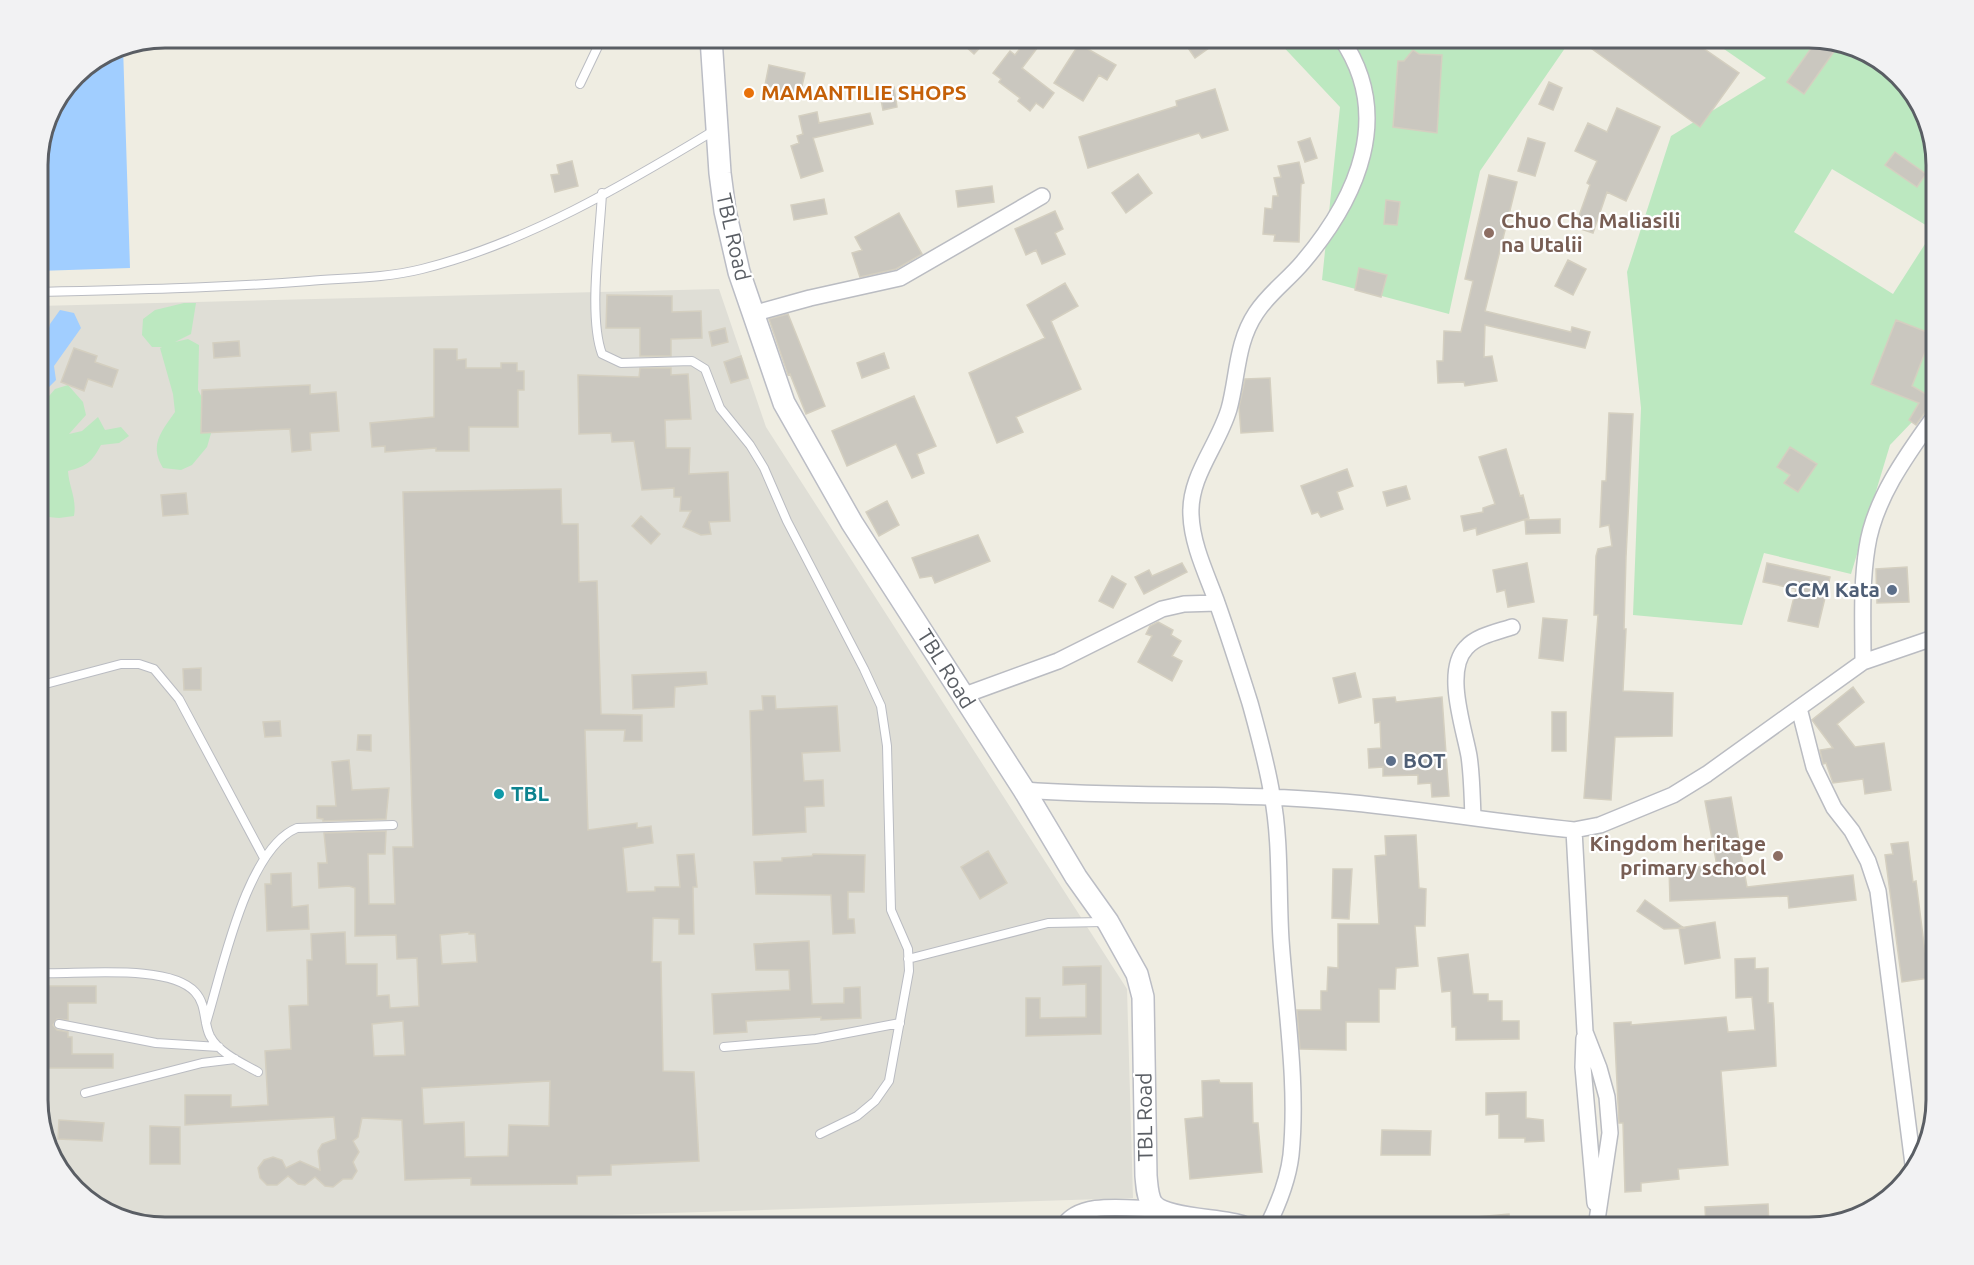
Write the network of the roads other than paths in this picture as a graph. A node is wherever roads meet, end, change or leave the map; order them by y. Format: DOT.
graph roads {
  1 [pos="597,48"];
  2 [pos="712,48"];
  3 [pos="1348,48"];
  4 [pos="580,84"];
  5 [pos="717,129"];
  6 [pos="602,193"];
  7 [pos="1042,196"];
  8 [pos="48,292"];
  9 [pos="752,314"];
  10 [pos="1926,428"];
  11 [pos="1217,603"];
  12 [pos="1512,627"];
  13 [pos="1926,640"];
  14 [pos="1863,662"];
  15 [pos="48,683"];
  16 [pos="962,696"];
  17 [pos="1799,708"];
  18 [pos="1024,790"];
  19 [pos="1273,797"];
  20 [pos="1473,816"];
  21 [pos="393,825"];
  22 [pos="1574,830"];
  23 [pos="264,858"];
  24 [pos="1108,922"];
  25 [pos="908,959"];
  26 [pos="48,973"];
  27 [pos="206,1023"];
  28 [pos="900,1023"];
  29 [pos="59,1024"];
  30 [pos="1585,1032"];
  31 [pos="219,1047"];
  32 [pos="724,1047"];
  33 [pos="235,1059"];
  34 [pos="258,1072"];
  35 [pos="85,1092"];
  36 [pos="820,1134"];
  37 [pos="1912,1155"];
  38 [pos="1158,1209"];
  39 [pos="1071,1217"];
  40 [pos="1196,1217"];
  41 [pos="1271,1217"];
  42 [pos="1597,1217"];
  43 [pos="1598,1217"];
  1 -- 4 [label="lane"];
  2 -- 5 [label="street, TBL Road"];
  3 -- 11 [label="street"];
  5 -- 6 [label="lane"];
  5 -- 9 [label="street, TBL Road"];
  6 -- 8 [label="lane"];
  6 -- 25 [label="lane"];
  7 -- 9 [label="street"];
  9 -- 16 [label="street, TBL Road"];
  10 -- 14 [label="street"];
  11 -- 16 [label="street"];
  11 -- 19 [label="street"];
  12 -- 20 [label="street"];
  13 -- 14 [label="street"];
  14 -- 17 [label="street"];
  15 -- 23 [label="lane"];
  16 -- 18 [label="street, TBL Road"];
  17 -- 22 [label="street"];
  17 -- 37 [label="street"];
  18 -- 19 [label="street"];
  18 -- 24 [label="street, TBL Road"];
  19 -- 20 [label="street"];
  19 -- 41 [label="street"];
  20 -- 22 [label="street"];
  21 -- 23 [label="lane"];
  22 -- 30 [label="street"];
  23 -- 27 [label="lane"];
  24 -- 25 [label="lane"];
  24 -- 38 [label="street, TBL Road"];
  25 -- 28 [label="lane"];
  26 -- 27 [label="lane"];
  27 -- 31 [label="lane"];
  28 -- 32 [label="lane"];
  28 -- 36 [label="lane"];
  29 -- 31 [label="lane"];
  30 -- 42 [label="street"];
  30 -- 43 [label="street"];
  31 -- 33 [label="lane"];
  33 -- 34 [label="lane"];
  33 -- 35 [label="lane"];
  38 -- 39 [label="street"];
  38 -- 40 [label="street"];
}
